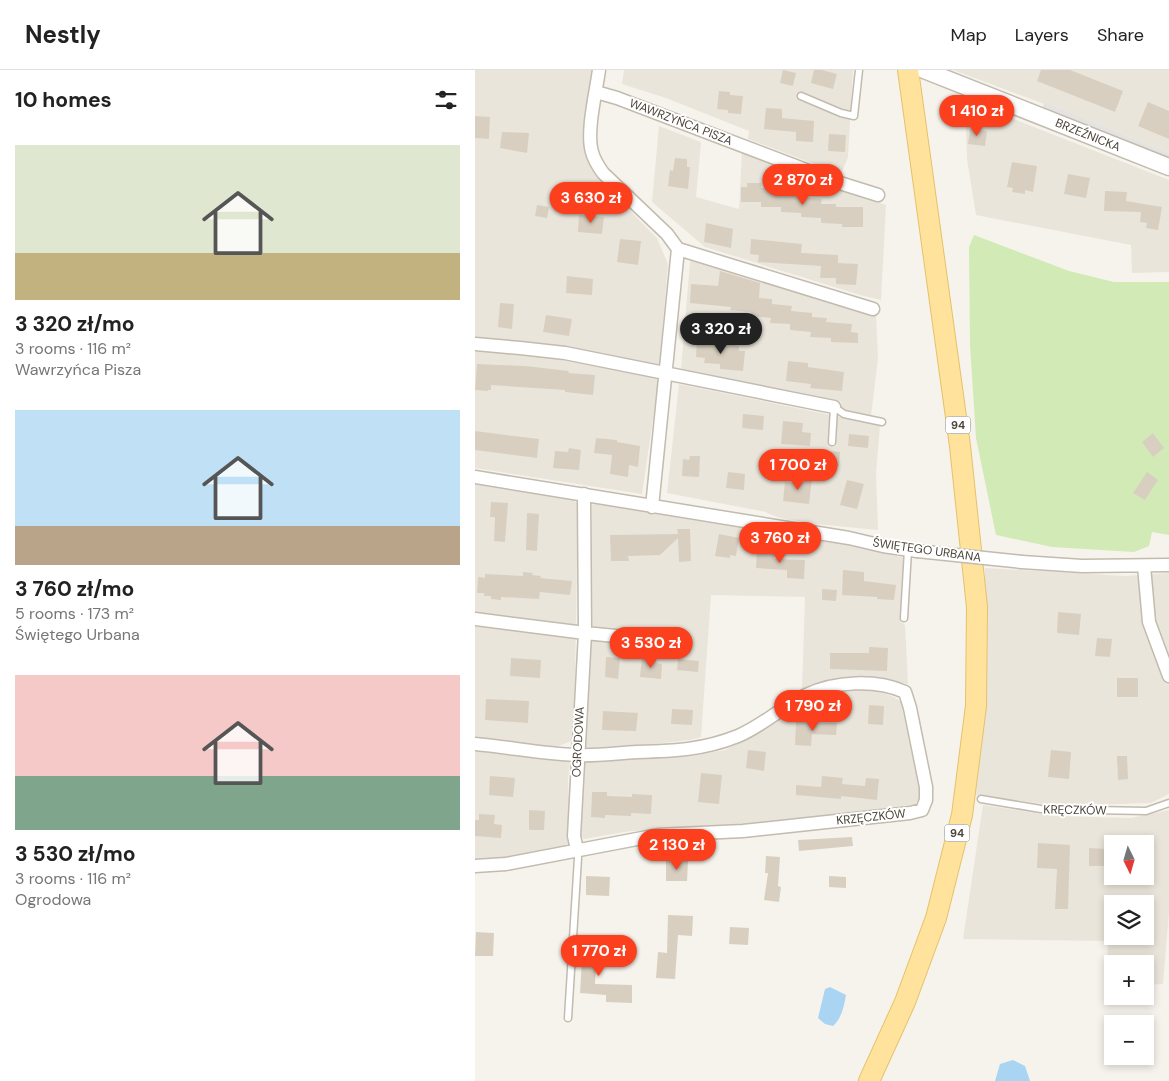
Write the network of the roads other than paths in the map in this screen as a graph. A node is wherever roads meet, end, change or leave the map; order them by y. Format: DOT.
graph roads {
  1 [pos="599,70"];
  2 [pos="859,70"];
  3 [pos="908,70"];
  4 [pos="924,70"];
  5 [pos="596,92"];
  6 [pos="801,96"];
  7 [pos="1169,167"];
  8 [pos="878,195"];
  9 [pos="678,249"];
  10 [pos="873,309"];
  11 [pos="475,344"];
  12 [pos="665,373"];
  13 [pos="834,407"];
  14 [pos="881,422"];
  15 [pos="832,442"];
  16 [pos="475,477"];
  17 [pos="584,494"];
  18 [pos="652,507"];
  19 [pos="912,551"];
  20 [pos="1169,565"];
  21 [pos="1144,566"];
  22 [pos="904,618"];
  23 [pos="475,619"];
  24 [pos="585,633"];
  25 [pos="666,641"];
  26 [pos="1169,676"];
  27 [pos="475,744"];
  28 [pos="577,756"];
  29 [pos="981,799"];
  30 [pos="1169,803"];
  31 [pos="577,850"];
  32 [pos="475,866"];
  33 [pos="568,1018"];
  34 [pos="869,1081"];
  1 -- 5 [label="street"];
  2 -- 6 [label="lane"];
  3 -- 34 [label="main road, 94"];
  4 -- 7 [label="street, BRZEŹNICKA"];
  5 -- 8 [label="street, WAWRZYŃCA PISZA"];
  5 -- 9 [label="street"];
  9 -- 10 [label="street"];
  9 -- 12 [label="street"];
  11 -- 12 [label="street"];
  12 -- 13 [label="street"];
  12 -- 18 [label="street"];
  13 -- 14 [label="lane"];
  13 -- 15 [label="lane"];
  16 -- 17 [label="street, ŚWIĘTEGO URBANA"];
  17 -- 18 [label="street, ŚWIĘTEGO URBANA"];
  17 -- 24 [label="street, OGRODOWA"];
  18 -- 19 [label="street, ŚWIĘTEGO URBANA"];
  19 -- 21 [label="street, ŚWIĘTEGO URBANA, bridge"];
  19 -- 22 [label="lane"];
  20 -- 21 [label="street, ŚWIĘTEGO URBANA"];
  21 -- 26 [label="street"];
  23 -- 24 [label="street"];
  24 -- 25 [label="street"];
  24 -- 28 [label="street, OGRODOWA"];
  27 -- 28 [label="street"];
  28 -- 31 [label="street, OGRODOWA"];
  28 -- 31 [label="street, KRZĘCZKÓW"];
  29 -- 30 [label="lane, KRĘCZKÓW"];
  31 -- 32 [label="street, KRZĘCZKÓW"];
  31 -- 33 [label="lane"];
}
